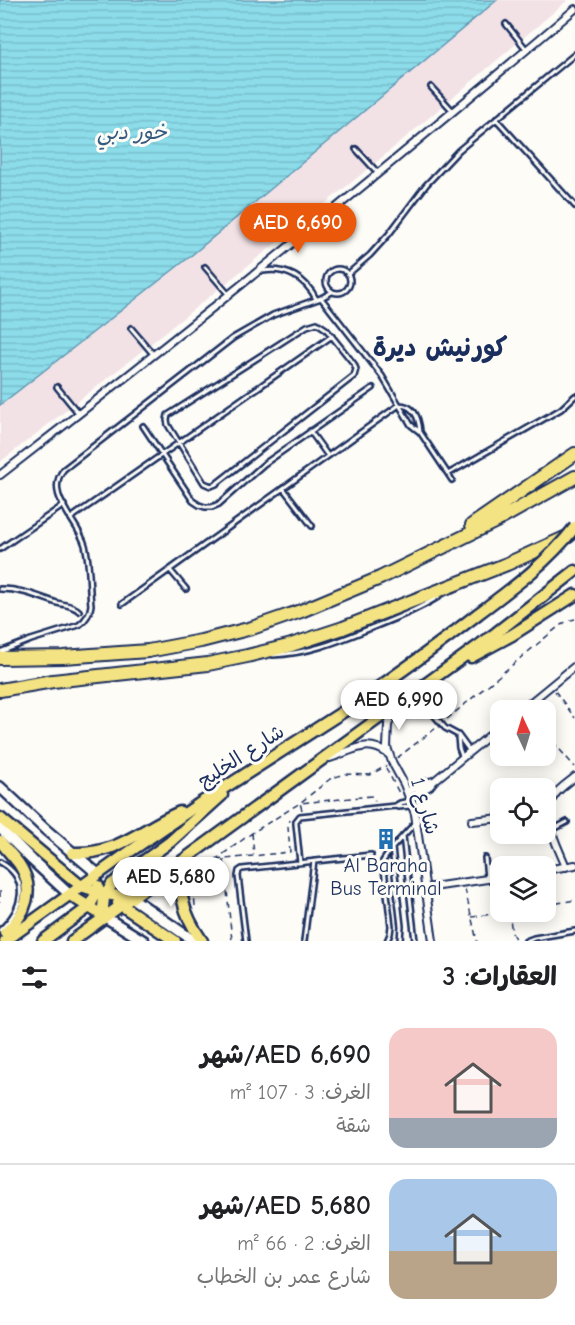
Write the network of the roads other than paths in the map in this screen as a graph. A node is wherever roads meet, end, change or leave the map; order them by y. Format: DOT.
graph roads {
  1 [pos="575,9"];
  2 [pos="506,24"];
  3 [pos="527,50"];
  4 [pos="575,54"];
  5 [pos="431,87"];
  6 [pos="453,111"];
  7 [pos="496,119"];
  8 [pos="356,148"];
  9 [pos="378,174"];
  10 [pos="575,206"];
  11 [pos="278,210"];
  12 [pos="300,237"];
  13 [pos="205,267"];
  14 [pos="258,272"];
  15 [pos="348,274"];
  16 [pos="332,292"];
  17 [pos="229,295"];
  18 [pos="319,299"];
  19 [pos="131,328"];
  20 [pos="332,336"];
  21 [pos="153,355"];
  22 [pos="57,387"];
  23 [pos="373,388"];
  24 [pos="575,396"];
  25 [pos="399,405"];
  26 [pos="79,414"];
  27 [pos="143,426"];
  28 [pos="310,431"];
  29 [pos="420,432"];
  30 [pos="179,443"];
  31 [pos="162,454"];
  32 [pos="575,454"];
  33 [pos="328,456"];
  34 [pos="0,474"];
  35 [pos="448,474"];
  36 [pos="575,477"];
  37 [pos="452,480"];
  38 [pos="283,488"];
  39 [pos="64,506"];
  40 [pos="71,518"];
  41 [pos="312,526"];
  42 [pos="575,527"];
  43 [pos="575,533"];
  44 [pos="0,549"];
  45 [pos="407,564"];
  46 [pos="170,570"];
  47 [pos="575,571"];
  48 [pos="0,589"];
  49 [pos="186,589"];
  50 [pos="575,595"];
  51 [pos="122,604"];
  52 [pos="79,611"];
  53 [pos="0,652"];
  54 [pos="0,658"];
  55 [pos="575,666"];
  56 [pos="449,667"];
  57 [pos="0,690"];
  58 [pos="533,700"];
  59 [pos="396,705"];
  60 [pos="433,714"];
  61 [pos="458,735"];
  62 [pos="490,735"];
  63 [pos="470,752"];
  64 [pos="388,754"];
  65 [pos="463,758"];
  66 [pos="320,760"];
  67 [pos="575,777"];
  68 [pos="236,780"];
  69 [pos="1,787"];
  70 [pos="556,794"];
  71 [pos="410,799"];
  72 [pos="200,804"];
  73 [pos="0,818"];
  74 [pos="490,819"];
  75 [pos="472,821"];
  76 [pos="416,822"];
  77 [pos="567,822"];
  78 [pos="0,828"];
  79 [pos="556,828"];
  80 [pos="403,836"];
  81 [pos="0,841"];
  82 [pos="556,841"];
  83 [pos="392,848"];
  84 [pos="72,853"];
  85 [pos="190,855"];
  86 [pos="371,855"];
  87 [pos="485,858"];
  88 [pos="314,861"];
  89 [pos="0,862"];
  90 [pos="300,863"];
  91 [pos="575,865"];
  92 [pos="566,867"];
  93 [pos="556,868"];
  94 [pos="98,874"];
  95 [pos="487,879"];
  96 [pos="490,879"];
  97 [pos="112,884"];
  98 [pos="81,886"];
  99 [pos="426,888"];
  100 [pos="70,895"];
  101 [pos="100,895"];
  102 [pos="132,898"];
  103 [pos="122,905"];
  104 [pos="89,907"];
  105 [pos="105,917"];
  106 [pos="0,930"];
  107 [pos="575,931"];
  108 [pos="0,939"];
  109 [pos="5,941"];
  110 [pos="43,941"];
  111 [pos="72,941"];
  112 [pos="144,941"];
  113 [pos="175,941"];
  114 [pos="194,941"];
  115 [pos="202,941"];
  116 [pos="246,941"];
  117 [pos="303,941"];
  118 [pos="387,941"];
  119 [pos="400,941"];
  120 [pos="415,941"];
  121 [pos="434,941"];
  122 [pos="526,941"];
  1 -- 3 [label="street"];
  2 -- 3 [label="lane"];
  3 -- 6 [label="street"];
  4 -- 7 [label="lane"];
  5 -- 6 [label="lane"];
  6 -- 9 [label="street"];
  7 -- 10 [label="lane"];
  7 -- 15 [label="lane"];
  8 -- 9 [label="lane"];
  9 -- 12 [label="street"];
  11 -- 12 [label="lane"];
  12 -- 14 [label="street"];
  13 -- 17 [label="lane"];
  14 -- 17 [label="street"];
  14 -- 18 [label="lane"];
  15 -- 16 [label="lane"];
  15 -- 16 [label="lane"];
  16 -- 18 [label="lane"];
  17 -- 21 [label="street"];
  18 -- 25 [label="lane"];
  18 -- 39 [label="lane"];
  19 -- 21 [label="lane"];
  20 -- 30 [label="lane"];
  20 -- 30 [label="lane"];
  20 -- 30 [label="lane"];
  21 -- 26 [label="street"];
  22 -- 26 [label="lane"];
  23 -- 28 [label="lane"];
  24 -- 35 [label="lane"];
  25 -- 29 [label="lane"];
  25 -- 29 [label="lane"];
  25 -- 33 [label="lane"];
  26 -- 34 [label="street"];
  27 -- 31 [label="lane"];
  28 -- 31 [label="lane"];
  28 -- 33 [label="lane"];
  29 -- 35 [label="lane"];
  30 -- 31 [label="lane"];
  31 -- 40 [label="lane"];
  32 -- 45 [label="highway"];
  33 -- 38 [label="lane"];
  35 -- 37 [label="lane"];
  36 -- 45 [label="highway"];
  38 -- 41 [label="lane"];
  38 -- 46 [label="lane"];
  39 -- 40 [label="lane"];
  39 -- 44 [label="lane"];
  40 -- 53 [label="lane"];
  42 -- 68 [label="main road, شارع الخليج, bridge"];
  43 -- 57 [label="highway"];
  45 -- 54 [label="highway"];
  46 -- 49 [label="lane"];
  46 -- 51 [label="lane"];
  47 -- 56 [label="main road"];
  48 -- 52 [label="lane"];
  50 -- 56 [label="main road"];
  55 -- 58 [label="street"];
  56 -- 59 [label="main road"];
  59 -- 64 [label="street, شارع 1"];
  59 -- 66 [label="main road"];
  60 -- 61 [label="lane"];
  61 -- 63 [label="lane"];
  61 -- 65 [label="lane"];
  62 -- 63 [label="street"];
  63 -- 65 [label="street"];
  64 -- 66 [label="street"];
  64 -- 71 [label="street, شارع 1"];
  65 -- 71 [label="street"];
  66 -- 85 [label="main road"];
  67 -- 70 [label="street"];
  68 -- 72 [label="main road, شارع الخليج"];
  68 -- 97 [label="main road"];
  69 -- 84 [label="main road"];
  71 -- 76 [label="street, شارع 1"];
  71 -- 90 [label="lane"];
  72 -- 84 [label="main road"];
  72 -- 94 [label="main road, شارع الخليج"];
  73 -- 98 [label="main road"];
  74 -- 75 [label="street"];
  76 -- 80 [label="lane"];
  76 -- 99 [label="street, شارع 1"];
  77 -- 79 [label="lane"];
  78 -- 100 [label="main road"];
  80 -- 83 [label="lane"];
  80 -- 120 [label="lane"];
  81 -- 108 [label="main road"];
  82 -- 92 [label="street"];
  83 -- 118 [label="lane"];
  83 -- 119 [label="lane"];
  84 -- 94 [label="main road"];
  85 -- 102 [label="main road"];
  85 -- 115 [label="main road"];
  86 -- 88 [label="lane"];
  87 -- 95 [label="lane"];
  88 -- 90 [label="lane"];
  88 -- 117 [label="lane"];
  89 -- 106 [label="lane"];
  90 -- 116 [label="lane"];
  91 -- 92 [label="street"];
  92 -- 93 [label="street"];
  94 -- 97 [label="main road"];
  94 -- 98 [label="main road, شارع الخليج"];
  94 -- 101 [label="main road"];
  95 -- 96 [label="street"];
  95 -- 99 [label="street"];
  97 -- 101 [label="main road"];
  97 -- 102 [label="main road"];
  98 -- 100 [label="main road, شارع الخليج"];
  98 -- 101 [label="main road"];
  99 -- 121 [label="street, شارع 1"];
  100 -- 101 [label="main road"];
  100 -- 104 [label="main road"];
  100 -- 109 [label="main road, شارع الخليج"];
  101 -- 102 [label="main road"];
  101 -- 103 [label="main road"];
  101 -- 104 [label="main road"];
  101 -- 105 [label="main road"];
  102 -- 103 [label="main road"];
  102 -- 114 [label="main road"];
  103 -- 105 [label="main road"];
  103 -- 113 [label="main road"];
  104 -- 105 [label="main road"];
  104 -- 110 [label="main road"];
  105 -- 111 [label="main road"];
  105 -- 112 [label="main road"];
  107 -- 122 [label="lane"];
}
